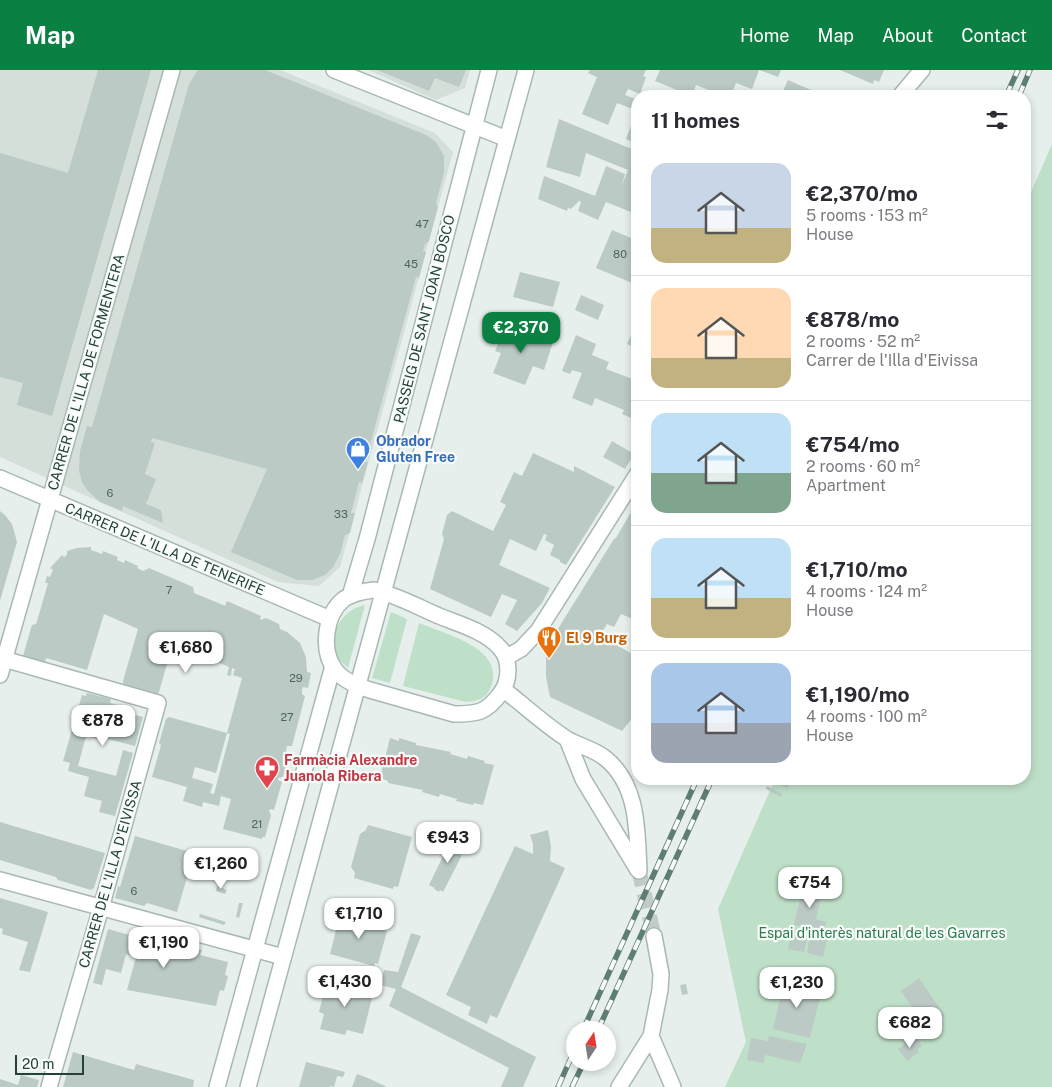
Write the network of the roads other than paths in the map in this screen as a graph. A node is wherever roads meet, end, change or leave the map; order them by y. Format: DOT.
graph roads {
  1 [pos="172,70"];
  2 [pos="334,70"];
  3 [pos="489,70"];
  4 [pos="526,70"];
  5 [pos="922,70"];
  6 [pos="905,90"];
  7 [pos="474,126"];
  8 [pos="507,139"];
  9 [pos="0,478"];
  10 [pos="631,484"];
  11 [pos="50,500"];
  12 [pos="382,592"];
  13 [pos="350,596"];
  14 [pos="330,619"];
  15 [pos="507,657"];
  16 [pos="2,658"];
  17 [pos="333,666"];
  18 [pos="0,675"];
  19 [pos="357,686"];
  20 [pos="504,690"];
  21 [pos="567,739"];
  22 [pos="0,880"];
  23 [pos="101,908"];
  24 [pos="654,936"];
  25 [pos="254,950"];
  26 [pos="283,957"];
  27 [pos="651,1036"];
  28 [pos="49,1087"];
  29 [pos="217,1087"];
  30 [pos="248,1087"];
  31 [pos="620,1087"];
  32 [pos="673,1087"];
  1 -- 11 [label="street, CARRER DE L'ILLA DE FORMENTERA"];
  2 -- 7 [label="street"];
  3 -- 7 [label="street, PASSEIG DE SANT JOAN BOSCO"];
  4 -- 8 [label="street"];
  5 -- 6 [label="street"];
  7 -- 8 [label="street"];
  7 -- 13 [label="street, PASSEIG DE SANT JOAN BOSCO"];
  8 -- 12 [label="street"];
  9 -- 11 [label="street, CARRER DE L'ILLA DE TENERIFE"];
  10 -- 15 [label="street"];
  11 -- 14 [label="street, CARRER DE L'ILLA DE TENERIFE"];
  11 -- 16 [label="street, CARRER DE L'ILLA DE FORMENTERA"];
  12 -- 13 [label="street"];
  12 -- 15 [label="street"];
  12 -- 19 [label="street"];
  13 -- 14 [label="street"];
  14 -- 17 [label="street"];
  15 -- 20 [label="street"];
  16 -- 18 [label="street, CARRER DE L'ILLA DE FORMENTERA"];
  16 -- 23 [label="street, CARRER DE L'ILLA D'EIVISSA"];
  17 -- 19 [label="street"];
  17 -- 25 [label="street"];
  19 -- 20 [label="street"];
  19 -- 26 [label="street"];
  20 -- 21 [label="street"];
  21 -- 21 [label="street"];
  22 -- 23 [label="street"];
  23 -- 25 [label="street"];
  23 -- 28 [label="street, CARRER DE L'ILLA D'EIVISSA"];
  24 -- 27 [label="street"];
  25 -- 26 [label="street"];
  25 -- 29 [label="street"];
  26 -- 30 [label="street"];
  27 -- 31 [label="street"];
  27 -- 32 [label="street"];
}
